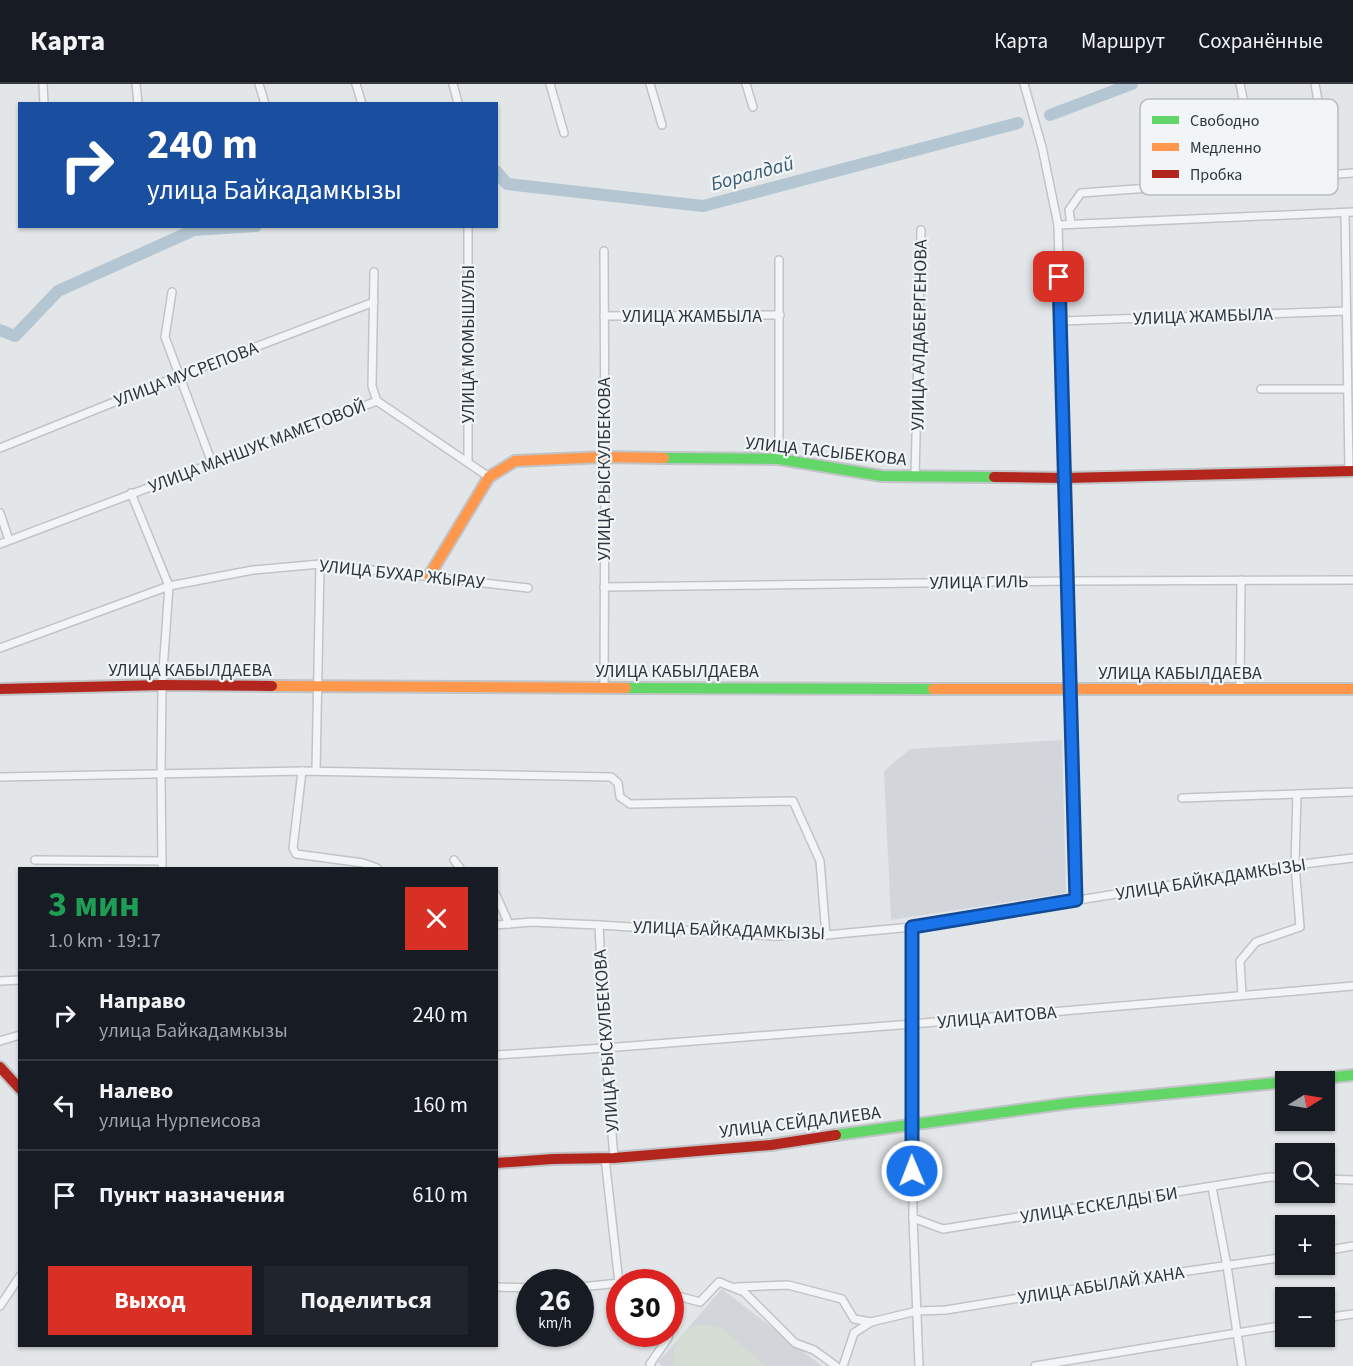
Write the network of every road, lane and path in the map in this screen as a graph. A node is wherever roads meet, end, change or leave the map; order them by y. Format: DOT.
graph roads {
  1 [pos="43,84"];
  2 [pos="136,84"];
  3 [pos="259,84"];
  4 [pos="356,84"];
  5 [pos="453,84"];
  6 [pos="550,84"];
  7 [pos="650,84"];
  8 [pos="746,84"];
  9 [pos="1024,84"];
  10 [pos="1240,84"];
  11 [pos="1316,84"];
  12 [pos="1243,99"];
  13 [pos="1318,99"];
  14 [pos="44,102"];
  15 [pos="138,102"];
  16 [pos="264,102"];
  17 [pos="361,102"];
  18 [pos="458,102"];
  19 [pos="753,107"];
  20 [pos="662,125"];
  21 [pos="564,133"];
  22 [pos="1353,173"];
  23 [pos="1338,174"];
  24 [pos="1140,188"];
  25 [pos="1349,212"];
  26 [pos="1071,224"];
  27 [pos="1058,225"];
  28 [pos="468,228"];
  29 [pos="921,230"];
  30 [pos="604,251"];
  31 [pos="779,260"];
  32 [pos="374,272"];
  33 [pos="172,292"];
  34 [pos="374,302"];
  35 [pos="1346,311"];
  36 [pos="780,315"];
  37 [pos="604,316"];
  38 [pos="1060,321"];
  39 [pos="179,376"];
  40 [pos="1261,389"];
  41 [pos="1347,389"];
  42 [pos="377,401"];
  43 [pos="0,448"];
  44 [pos="605,457"];
  45 [pos="779,459"];
  46 [pos="468,462"];
  47 [pos="212,463"];
  48 [pos="1351,471"];
  49 [pos="489,477"];
  50 [pos="915,477"];
  51 [pos="1065,478"];
  52 [pos="131,493"];
  53 [pos="0,513"];
  54 [pos="9,540"];
  55 [pos="0,544"];
  56 [pos="320,564"];
  57 [pos="429,576"];
  58 [pos="1241,580"];
  59 [pos="1353,580"];
  60 [pos="1068,581"];
  61 [pos="169,586"];
  62 [pos="604,587"];
  63 [pos="528,588"];
  64 [pos="0,648"];
  65 [pos="162,685"];
  66 [pos="318,686"];
  67 [pos="604,687"];
  68 [pos="0,689"];
  69 [pos="1353,689"];
  70 [pos="1070,690"];
  71 [pos="1240,690"];
  72 [pos="302,771"];
  73 [pos="316,771"];
  74 [pos="161,773"];
  75 [pos="0,777"];
  76 [pos="1353,792"];
  77 [pos="1297,794"];
  78 [pos="1182,798"];
  79 [pos="1353,858"];
  80 [pos="35,860"];
  81 [pos="454,860"];
  82 [pos="162,865"];
  83 [pos="1295,865"];
  84 [pos="374,867"];
  85 [pos="459,867"];
  86 [pos="498,899"];
  87 [pos="1076,900"];
  88 [pos="509,924"];
  89 [pos="498,925"];
  90 [pos="599,925"];
  91 [pos="912,927"];
  92 [pos="826,935"];
  93 [pos="18,980"];
  94 [pos="0,981"];
  95 [pos="1353,986"];
  96 [pos="1242,995"];
  97 [pos="912,1024"];
  98 [pos="18,1036"];
  99 [pos="0,1041"];
  100 [pos="605,1048"];
  101 [pos="498,1054"];
  102 [pos="0,1067"];
  103 [pos="1353,1075"];
  104 [pos="1335,1077"];
  105 [pos="1275,1083"];
  106 [pos="18,1087"];
  107 [pos="912,1124"];
  108 [pos="610,1158"];
  109 [pos="498,1163"];
  110 [pos="1275,1177"];
  111 [pos="1335,1179"];
  112 [pos="1353,1180"];
  113 [pos="1212,1187"];
  114 [pos="913,1218"];
  115 [pos="1353,1246"];
  116 [pos="1335,1249"];
  117 [pos="1275,1259"];
  118 [pos="1227,1266"];
  119 [pos="618,1269"];
  120 [pos="18,1279"];
  121 [pos="498,1287"];
  122 [pos="733,1287"];
  123 [pos="516,1288"];
  124 [pos="684,1298"];
  125 [pos="0,1306"];
  126 [pos="917,1311"];
  127 [pos="1353,1314"];
  128 [pos="1335,1316"];
  129 [pos="871,1322"];
  130 [pos="1275,1327"];
  131 [pos="1238,1333"];
  132 [pos="662,1347"];
  133 [pos="651,1366"];
  134 [pos="836,1366"];
  135 [pos="843,1366"];
  136 [pos="919,1366"];
  137 [pos="1035,1366"];
  138 [pos="1242,1366"];
  1 -- 14 [label="street"];
  2 -- 15 [label="street"];
  3 -- 16 [label="street"];
  4 -- 17 [label="street"];
  5 -- 18 [label="street"];
  6 -- 21 [label="street"];
  7 -- 20 [label="street"];
  8 -- 19 [label="street"];
  9 -- 27 [label="street"];
  10 -- 12 [label="street"];
  11 -- 13 [label="street"];
  22 -- 23 [label="street"];
  24 -- 26 [label="street"];
  25 -- 26 [label="street"];
  25 -- 35 [label="street"];
  26 -- 27 [label="street"];
  27 -- 38 [label="street"];
  28 -- 46 [label="street, УЛИЦА МОМЫШУЛЫ"];
  29 -- 50 [label="street, УЛИЦА АЛДАБЕРГЕНОВА"];
  30 -- 37 [label="street, УЛИЦА РЫСКУЛБЕКОВА"];
  31 -- 36 [label="street"];
  32 -- 34 [label="street"];
  33 -- 39 [label="street"];
  34 -- 39 [label="street, УЛИЦА МУСРЕПОВА"];
  34 -- 42 [label="street"];
  35 -- 38 [label="street, УЛИЦА ЖАМБЫЛА"];
  35 -- 41 [label="street"];
  36 -- 37 [label="street, УЛИЦА ЖАМБЫЛА"];
  36 -- 45 [label="street"];
  37 -- 44 [label="street, УЛИЦА РЫСКУЛБЕКОВА"];
  38 -- 51 [label="street"];
  39 -- 43 [label="street, УЛИЦА МУСРЕПОВА"];
  39 -- 47 [label="street"];
  40 -- 41 [label="street"];
  41 -- 48 [label="street"];
  42 -- 46 [label="street, УЛИЦА МАНШУК МАМЕТОВОЙ"];
  42 -- 47 [label="street, УЛИЦА МАНШУК МАМЕТОВОЙ"];
  44 -- 45 [label="street, УЛИЦА ТАСЫБЕКОВА"];
  44 -- 49 [label="street, УЛИЦА ТАСЫБЕКОВА"];
  44 -- 62 [label="street, УЛИЦА РЫСКУЛБЕКОВА"];
  45 -- 50 [label="street, УЛИЦА ТАСЫБЕКОВА"];
  46 -- 49 [label="street, УЛИЦА МАНШУК МАМЕТОВОЙ"];
  47 -- 52 [label="street, УЛИЦА МАНШУК МАМЕТОВОЙ"];
  48 -- 51 [label="street, УЛИЦА ТАСЫБЕКОВА"];
  49 -- 57 [label="street, УЛИЦА ТАСЫБЕКОВА"];
  50 -- 51 [label="street, УЛИЦА ТАСЫБЕКОВА"];
  51 -- 60 [label="street"];
  52 -- 54 [label="street, УЛИЦА МАНШУК МАМЕТОВОЙ"];
  52 -- 61 [label="street"];
  53 -- 54 [label="street"];
  54 -- 55 [label="street, УЛИЦА МАНШУК МАМЕТОВОЙ"];
  56 -- 57 [label="street, УЛИЦА БУХАР ЖЫРАУ"];
  56 -- 61 [label="street, УЛИЦА БУХАР ЖЫРАУ"];
  56 -- 66 [label="street"];
  57 -- 63 [label="street, УЛИЦА БУХАР ЖЫРАУ"];
  58 -- 59 [label="street, УЛИЦА ГИЛЬ"];
  58 -- 60 [label="street, УЛИЦА ГИЛЬ"];
  58 -- 71 [label="street"];
  60 -- 62 [label="street, УЛИЦА ГИЛЬ"];
  60 -- 70 [label="street"];
  61 -- 64 [label="street, УЛИЦА БУХАР ЖЫРАУ"];
  61 -- 65 [label="street"];
  62 -- 67 [label="street, УЛИЦА РЫСКУЛБЕКОВА"];
  65 -- 66 [label="street, УЛИЦА КАБЫЛДАЕВА"];
  65 -- 68 [label="street, УЛИЦА КАБЫЛДАЕВА"];
  65 -- 74 [label="street"];
  66 -- 67 [label="street, УЛИЦА КАБЫЛДАЕВА"];
  66 -- 73 [label="street"];
  67 -- 70 [label="street, УЛИЦА КАБЫЛДАЕВА"];
  69 -- 71 [label="street, УЛИЦА КАБЫЛДАЕВА"];
  70 -- 71 [label="street, УЛИЦА КАБЫЛДАЕВА"];
  70 -- 87 [label="street"];
  72 -- 73 [label="street"];
  72 -- 74 [label="street"];
  72 -- 84 [label="street"];
  73 -- 92 [label="street"];
  74 -- 75 [label="street"];
  74 -- 82 [label="street"];
  76 -- 77 [label="street"];
  77 -- 78 [label="street"];
  77 -- 83 [label="street"];
  79 -- 83 [label="street, УЛИЦА БАЙКАДАМКЫЗЫ"];
  80 -- 82 [label="street"];
  81 -- 85 [label="street"];
  83 -- 87 [label="street, УЛИЦА БАЙКАДАМКЫЗЫ"];
  83 -- 96 [label="street"];
  86 -- 88 [label="street"];
  87 -- 91 [label="street, УЛИЦА БАЙКАДАМКЫЗЫ"];
  88 -- 89 [label="street, УЛИЦА БАЙКАДАМКЫЗЫ"];
  88 -- 90 [label="street, УЛИЦА БАЙКАДАМКЫЗЫ"];
  90 -- 92 [label="street, УЛИЦА БАЙКАДАМКЫЗЫ"];
  90 -- 100 [label="street, УЛИЦА РЫСКУЛБЕКОВА"];
  91 -- 92 [label="street, УЛИЦА БАЙКАДАМКЫЗЫ"];
  91 -- 97 [label="street"];
  93 -- 94 [label="street"];
  95 -- 96 [label="street, УЛИЦА АИТОВА"];
  96 -- 97 [label="street, УЛИЦА АИТОВА"];
  97 -- 100 [label="street, УЛИЦА АИТОВА"];
  97 -- 107 [label="street"];
  98 -- 99 [label="street"];
  100 -- 101 [label="street, УЛИЦА АИТОВА"];
  100 -- 108 [label="street, УЛИЦА РЫСКУЛБЕКОВА"];
  102 -- 106 [label="street"];
  103 -- 104 [label="street"];
  105 -- 107 [label="street, УЛИЦА СЕЙДАЛИЕВА"];
  107 -- 108 [label="street, УЛИЦА СЕЙДАЛИЕВА"];
  107 -- 114 [label="street"];
  108 -- 109 [label="street, УЛИЦА СЕЙДАЛИЕВА"];
  108 -- 119 [label="street, УЛИЦА РЫСКУЛБЕКОВА"];
  110 -- 113 [label="street, УЛИЦА ЕСКЕЛДЫ БИ"];
  111 -- 112 [label="street"];
  113 -- 114 [label="street, УЛИЦА ЕСКЕЛДЫ БИ"];
  113 -- 118 [label="street"];
  114 -- 126 [label="street"];
  115 -- 116 [label="street"];
  117 -- 118 [label="street, УЛИЦА АБЫЛАЙ ХАНА"];
  118 -- 126 [label="street, УЛИЦА АБЫЛАЙ ХАНА"];
  118 -- 131 [label="street"];
  120 -- 125 [label="street"];
  121 -- 123 [label="street"];
  122 -- 124 [label="street"];
  122 -- 129 [label="street"];
  122 -- 134 [label="street"];
  126 -- 129 [label="street, УЛИЦА АБЫЛАЙ ХАНА"];
  126 -- 136 [label="street"];
  127 -- 128 [label="street"];
  129 -- 135 [label="street"];
  130 -- 131 [label="street"];
  131 -- 137 [label="street"];
  131 -- 138 [label="street"];
  132 -- 133 [label="street"];
}
